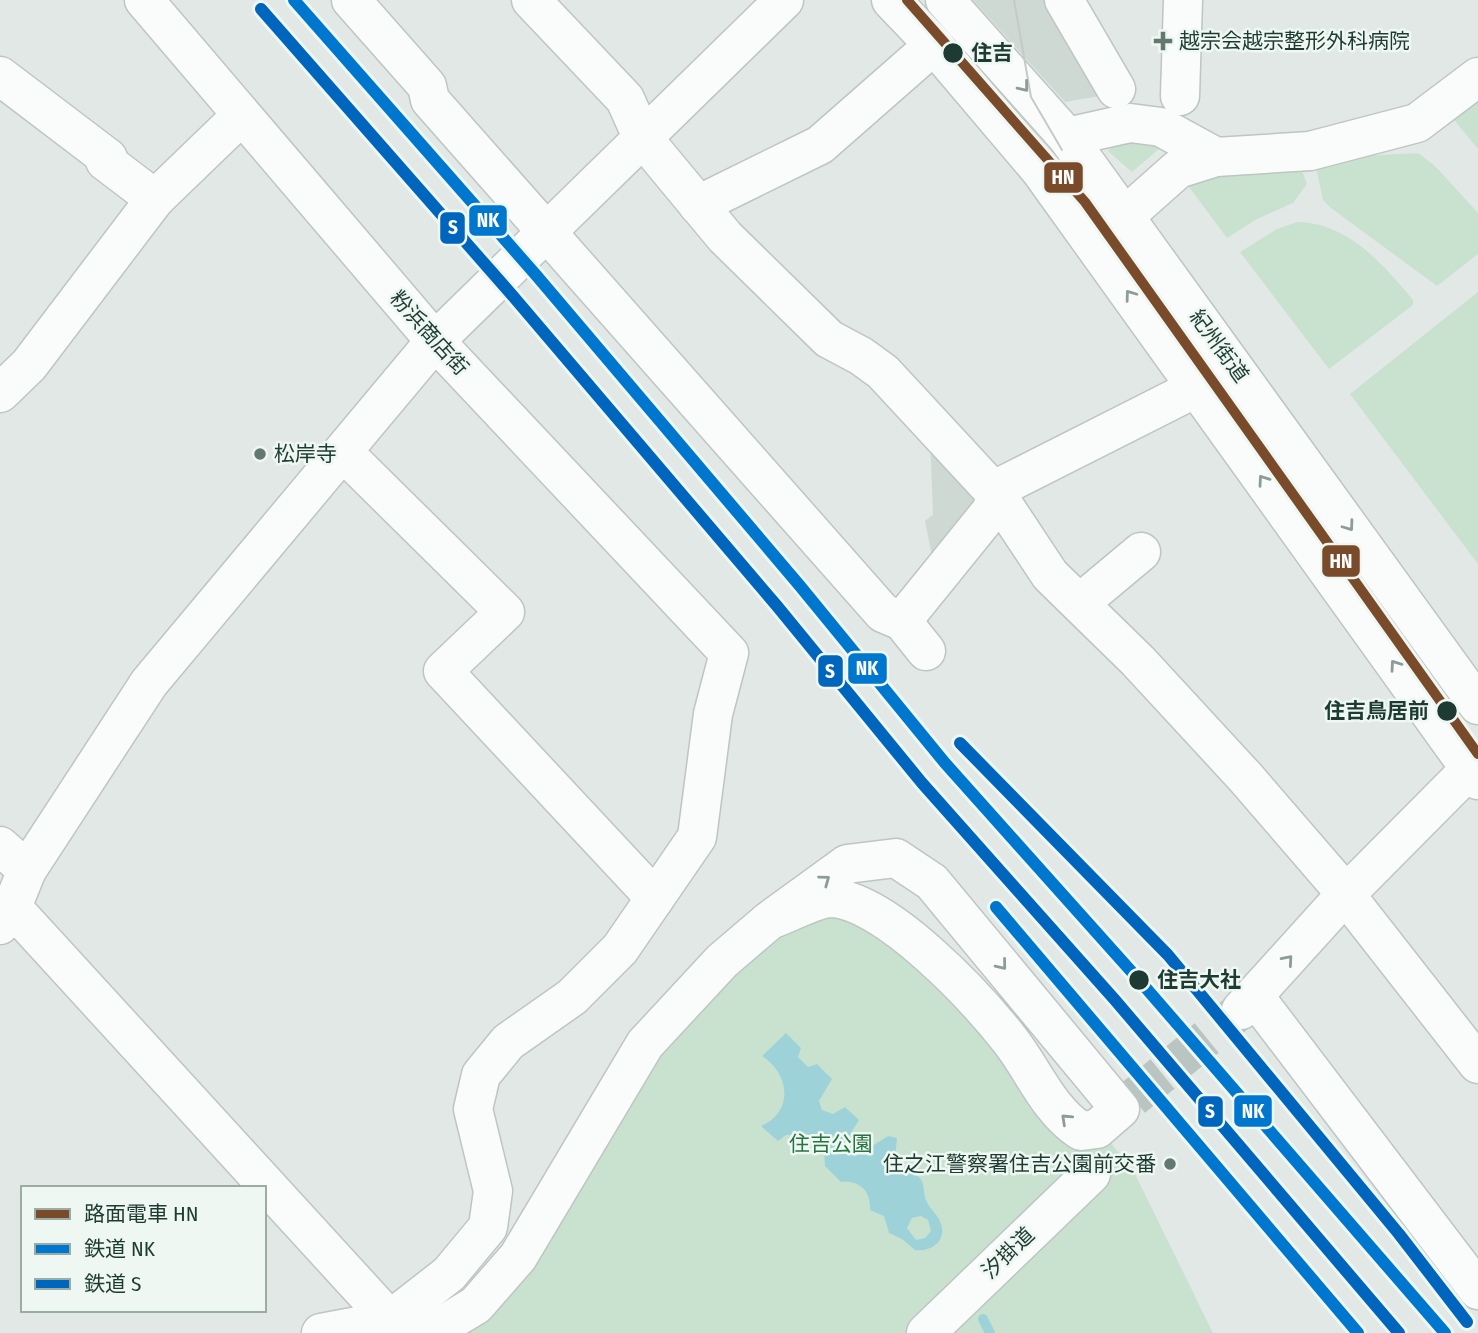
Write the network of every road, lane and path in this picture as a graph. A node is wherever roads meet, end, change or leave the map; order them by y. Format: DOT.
graph roads {
  1 [pos="144,0"];
  2 [pos="351,0"];
  3 [pos="531,0"];
  4 [pos="784,0"];
  5 [pos="891,0"];
  6 [pos="945,0"];
  7 [pos="1064,0"];
  8 [pos="1184,0"];
  9 [pos="934,45"];
  10 [pos="0,76"];
  11 [pos="1478,77"];
  12 [pos="1116,89"];
  13 [pos="1180,96"];
  14 [pos="241,116"];
  15 [pos="642,137"];
  16 [pos="1067,137"];
  17 [pos="1216,157"];
  18 [pos="155,199"];
  19 [pos="698,205"];
  20 [pos="1125,216"];
  21 [pos="546,230"];
  22 [pos="435,341"];
  23 [pos="1198,387"];
  24 [pos="0,393"];
  25 [pos="343,452"];
  26 [pos="997,495"];
  27 [pos="1141,552"];
  28 [pos="1080,603"];
  29 [pos="902,621"];
  30 [pos="926,651"];
  31 [pos="1478,705"];
  32 [pos="1475,770"];
  33 [pos="14,858"];
  34 [pos="1346,894"];
  35 [pos="655,898"];
  36 [pos="953,905"];
  37 [pos="6,916"];
  38 [pos="770,920"];
  39 [pos="916,943"];
  40 [pos="1478,1064"];
  41 [pos="1091,1174"];
  42 [pos="261,1186"];
  43 [pos="266,1191"];
  44 [pos="1478,1290"];
  45 [pos="394,1327"];
  46 [pos="321,1333"];
  47 [pos="430,1333"];
  48 [pos="926,1333"];
  1 -- 14 [label="street, 粉浜商店街"];
  2 -- 21 [label="street"];
  3 -- 15 [label="street"];
  4 -- 15 [label="street"];
  5 -- 9 [label="street, 紀州街道"];
  6 -- 16 [label="street, 紀州街道, one-way"];
  7 -- 12 [label="street"];
  8 -- 13 [label="street"];
  9 -- 19 [label="street"];
  23 -- 9 [label="street, 紀州街道, one-way"];
  10 -- 18 [label="street"];
  11 -- 17 [label="street"];
  14 -- 18 [label="street"];
  14 -- 22 [label="street, 粉浜商店街"];
  15 -- 19 [label="street"];
  15 -- 21 [label="street"];
  16 -- 17 [label="street"];
  16 -- 20 [label="street, 紀州街道"];
  17 -- 20 [label="street"];
  18 -- 24 [label="street"];
  19 -- 26 [label="street"];
  20 -- 31 [label="street, 紀州街道, one-way"];
  21 -- 22 [label="street"];
  21 -- 29 [label="street"];
  22 -- 25 [label="street"];
  22 -- 35 [label="street, 粉浜商店街"];
  23 -- 26 [label="street"];
  32 -- 23 [label="street, 紀州街道, one-way"];
  25 -- 33 [label="street"];
  25 -- 35 [label="street"];
  26 -- 28 [label="street"];
  26 -- 29 [label="street"];
  27 -- 28 [label="street"];
  28 -- 34 [label="street"];
  29 -- 30 [label="street"];
  32 -- 34 [label="street"];
  33 -- 37 [label="street"];
  34 -- 40 [label="street"];
  44 -- 34 [label="street, one-way"];
  35 -- 45 [label="street"];
  38 -- 36 [label="street, one-way"];
  36 -- 39 [label="street"];
  36 -- 39 [label="street, one-way"];
  37 -- 42 [label="street"];
  38 -- 39 [label="street"];
  38 -- 47 [label="street"];
  41 -- 48 [label="street, 汐掛道"];
  43 -- 45 [label="street"];
  45 -- 46 [label="street"];
}
